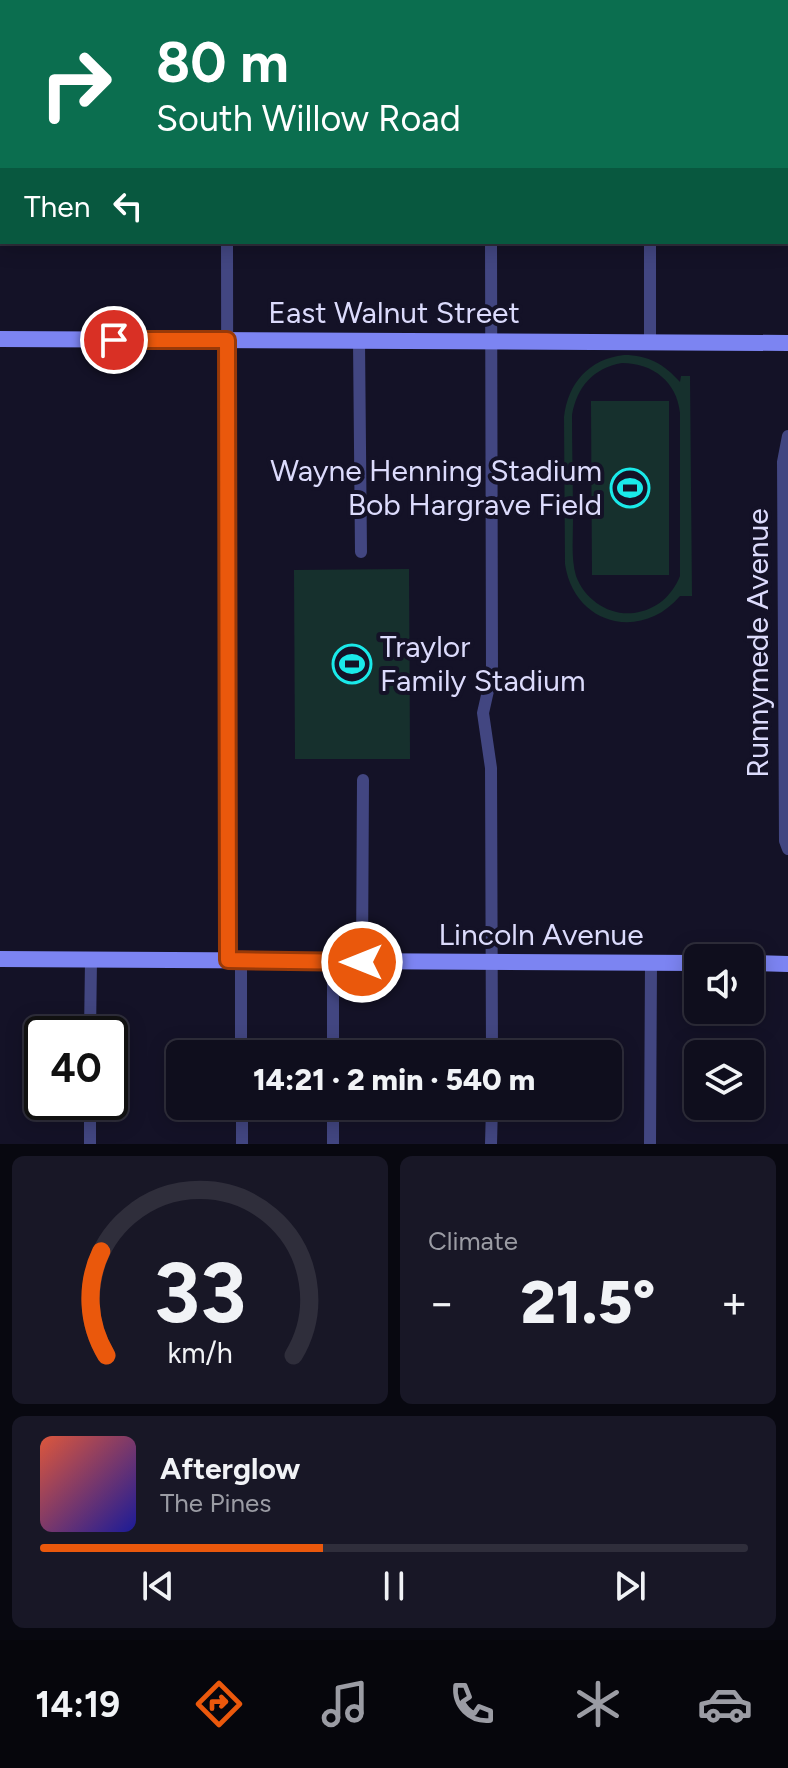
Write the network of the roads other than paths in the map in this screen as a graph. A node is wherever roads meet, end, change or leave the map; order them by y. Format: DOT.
graph roads {
  1 [pos="227,244"];
  2 [pos="491,244"];
  3 [pos="650,244"];
  4 [pos="0,339"];
  5 [pos="227,340"];
  6 [pos="359,341"];
  7 [pos="491,342"];
  8 [pos="650,342"];
  9 [pos="788,343"];
  10 [pos="788,436"];
  11 [pos="361,552"];
  12 [pos="363,780"];
  13 [pos="788,849"];
  14 [pos="0,959"];
  15 [pos="91,960"];
  16 [pos="235,960"];
  17 [pos="333,961"];
  18 [pos="362,962"];
  19 [pos="493,963"];
  20 [pos="651,963"];
  21 [pos="684,963"];
  22 [pos="764,963"];
  23 [pos="788,964"];
  24 [pos="90,1016"];
  25 [pos="240,1040"];
  26 [pos="333,1040"];
  27 [pos="492,1040"];
  28 [pos="90,1120"];
  29 [pos="242,1120"];
  30 [pos="333,1120"];
  31 [pos="492,1120"];
  32 [pos="90,1144"];
  33 [pos="242,1144"];
  34 [pos="333,1144"];
  35 [pos="491,1144"];
  36 [pos="650,1144"];
  1 -- 5 [label="street"];
  2 -- 7 [label="street"];
  3 -- 8 [label="street"];
  4 -- 5 [label="street, East Walnut Street"];
  5 -- 6 [label="street, East Walnut Street"];
  5 -- 16 [label="street"];
  6 -- 7 [label="street, East Walnut Street"];
  6 -- 11 [label="street"];
  7 -- 8 [label="street, East Walnut Street"];
  7 -- 19 [label="street"];
  8 -- 9 [label="street, East Walnut Street"];
  10 -- 13 [label="street, Runnymede Avenue"];
  12 -- 18 [label="street"];
  14 -- 15 [label="street, Lincoln Avenue"];
  15 -- 16 [label="street, Lincoln Avenue"];
  15 -- 24 [label="street"];
  16 -- 17 [label="street, Lincoln Avenue"];
  16 -- 25 [label="street"];
  17 -- 18 [label="street, Lincoln Avenue"];
  17 -- 26 [label="street"];
  18 -- 19 [label="street, Lincoln Avenue"];
  19 -- 20 [label="street, Lincoln Avenue"];
  19 -- 27 [label="street"];
  20 -- 21 [label="street, Lincoln Avenue"];
  20 -- 36 [label="street"];
  22 -- 23 [label="street"];
  28 -- 32 [label="street"];
  29 -- 33 [label="street"];
  30 -- 34 [label="street"];
  31 -- 35 [label="street"];
}
